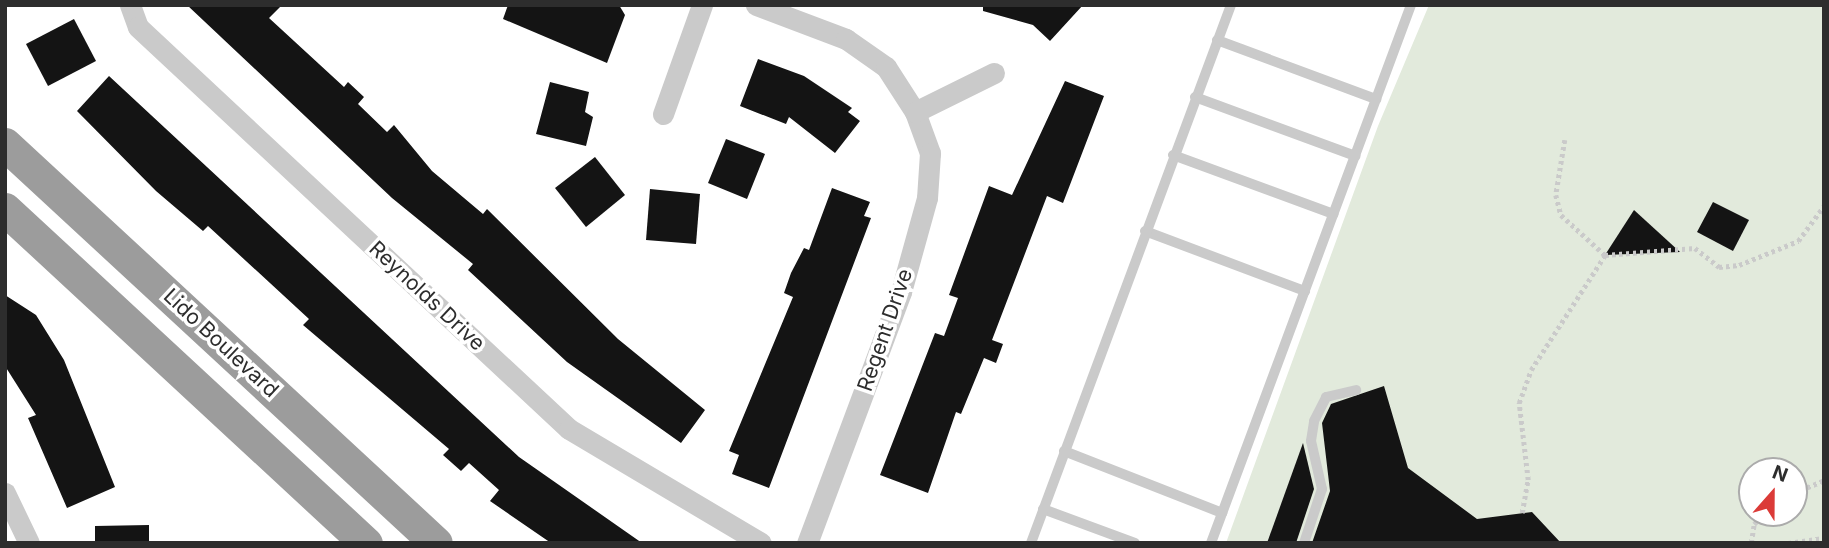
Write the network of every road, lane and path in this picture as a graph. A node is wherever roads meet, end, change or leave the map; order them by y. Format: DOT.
graph roads {
  1 [pos="131,5"];
  2 [pos="702,5"];
  3 [pos="756,5"];
  4 [pos="1231,5"];
  5 [pos="1411,5"];
  6 [pos="1217,40"];
  7 [pos="994,73"];
  8 [pos="1195,97"];
  9 [pos="1376,99"];
  10 [pos="915,112"];
  11 [pos="663,114"];
  12 [pos="1565,140"];
  13 [pos="5,144"];
  14 [pos="1173,155"];
  15 [pos="1355,156"];
  16 [pos="1824,206"];
  17 [pos="5,209"];
  18 [pos="1333,214"];
  19 [pos="1145,231"];
  20 [pos="1605,255"];
  21 [pos="1305,291"];
  22 [pos="1356,390"];
  23 [pos="1064,451"];
  24 [pos="5,493"];
  25 [pos="1043,509"];
  26 [pos="1222,513"];
  27 [pos="1522,513"];
  28 [pos="1824,538"];
  29 [pos="29,543"];
  30 [pos="366,543"];
  31 [pos="436,543"];
  32 [pos="761,543"];
  33 [pos="807,543"];
  34 [pos="1031,543"];
  35 [pos="1135,543"];
  36 [pos="1211,543"];
  37 [pos="1304,543"];
  38 [pos="1788,543"];
  1 -- 32 [label="street, Reynolds Drive"];
  2 -- 11 [label="street"];
  3 -- 10 [label="street, Regent Drive"];
  4 -- 6 [label="lane"];
  5 -- 9 [label="lane"];
  6 -- 8 [label="lane"];
  6 -- 9 [label="lane"];
  7 -- 10 [label="street"];
  8 -- 14 [label="lane"];
  8 -- 15 [label="lane"];
  9 -- 15 [label="lane"];
  10 -- 33 [label="street, Regent Drive"];
  12 -- 20 [label="path"];
  13 -- 31 [label="highway, Lido Boulevard"];
  14 -- 18 [label="lane"];
  14 -- 19 [label="lane"];
  15 -- 18 [label="lane"];
  16 -- 20 [label="path"];
  17 -- 30 [label="highway"];
  18 -- 21 [label="lane"];
  19 -- 21 [label="lane"];
  19 -- 23 [label="lane"];
  20 -- 27 [label="path"];
  21 -- 26 [label="lane"];
  22 -- 37 [label="lane"];
  23 -- 25 [label="lane"];
  23 -- 26 [label="lane"];
  24 -- 29 [label="street"];
  25 -- 34 [label="lane"];
  25 -- 35 [label="lane"];
  26 -- 36 [label="lane"];
  28 -- 38 [label="path"];
}
